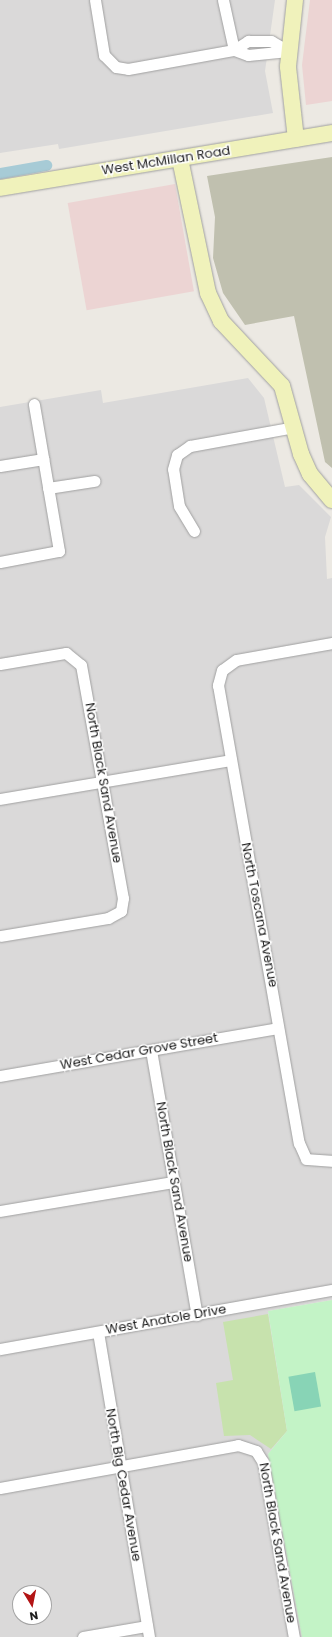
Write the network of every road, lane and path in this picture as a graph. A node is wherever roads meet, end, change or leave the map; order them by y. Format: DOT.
graph roads {
  1 [pos="95,0"];
  2 [pos="223,0"];
  3 [pos="295,0"];
  4 [pos="234,50"];
  5 [pos="288,51"];
  6 [pos="332,133"];
  7 [pos="296,139"];
  8 [pos="180,159"];
  9 [pos="0,188"];
  10 [pos="34,404"];
  11 [pos="295,427"];
  12 [pos="43,459"];
  13 [pos="0,466"];
  14 [pos="94,481"];
  15 [pos="48,488"];
  16 [pos="332,500"];
  17 [pos="194,531"];
  18 [pos="0,562"];
  19 [pos="332,643"];
  20 [pos="0,664"];
  21 [pos="231,760"];
  22 [pos="102,782"];
  23 [pos="0,799"];
  24 [pos="0,936"];
  25 [pos="278,1028"];
  26 [pos="151,1050"];
  27 [pos="0,1076"];
  28 [pos="332,1161"];
  29 [pos="174,1182"];
  30 [pos="0,1211"];
  31 [pos="332,1290"];
  32 [pos="197,1315"];
  33 [pos="98,1332"];
  34 [pos="0,1349"];
  35 [pos="119,1466"];
  36 [pos="0,1488"];
  37 [pos="148,1632"];
  38 [pos="83,1637"];
  39 [pos="294,1637"];
  1 -- 4 [label="street"];
  2 -- 4 [label="street"];
  3 -- 5 [label="street"];
  4 -- 5 [label="street"];
  5 -- 7 [label="street"];
  6 -- 7 [label="street, West McMillan Road"];
  7 -- 8 [label="street, West McMillan Road"];
  8 -- 9 [label="street, West McMillan Road"];
  8 -- 11 [label="street"];
  10 -- 12 [label="street"];
  11 -- 16 [label="street"];
  11 -- 17 [label="street"];
  12 -- 13 [label="street"];
  12 -- 15 [label="street"];
  14 -- 15 [label="street"];
  15 -- 18 [label="street"];
  19 -- 21 [label="street, North Toscana Avenue"];
  20 -- 22 [label="street, North Black Sand Avenue"];
  21 -- 22 [label="street"];
  21 -- 25 [label="street, North Toscana Avenue"];
  22 -- 23 [label="street"];
  22 -- 24 [label="street, North Black Sand Avenue"];
  25 -- 26 [label="street, West Cedar Grove Street"];
  25 -- 28 [label="street, North Toscana Avenue"];
  26 -- 27 [label="street, West Cedar Grove Street"];
  26 -- 29 [label="street, North Black Sand Avenue"];
  29 -- 30 [label="street"];
  29 -- 32 [label="street, North Black Sand Avenue"];
  31 -- 32 [label="street, West Anatole Drive"];
  32 -- 33 [label="street, West Anatole Drive"];
  33 -- 34 [label="street, West Anatole Drive"];
  33 -- 35 [label="street, North Big Cedar Avenue"];
  35 -- 36 [label="street"];
  35 -- 37 [label="street, North Big Cedar Avenue"];
  35 -- 39 [label="street, North Black Sand Avenue"];
  37 -- 38 [label="street"];
}
